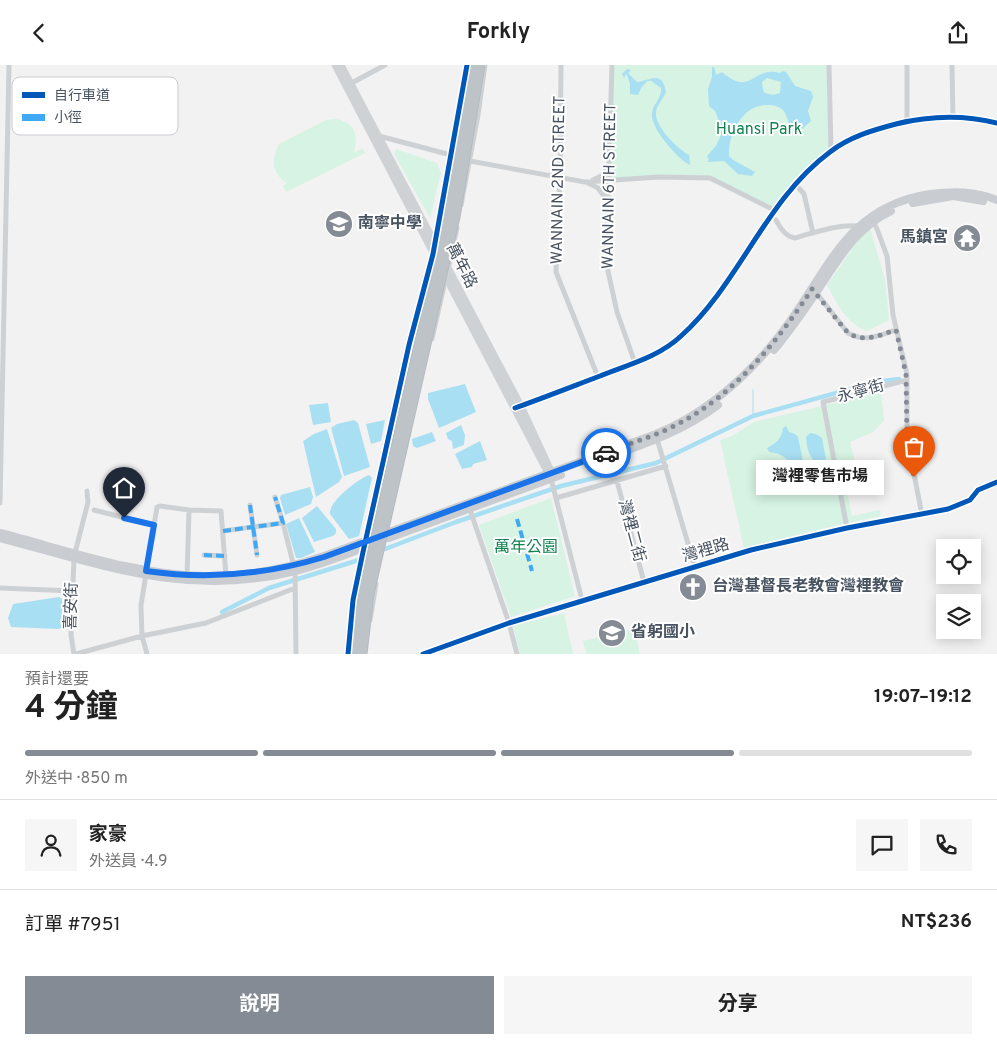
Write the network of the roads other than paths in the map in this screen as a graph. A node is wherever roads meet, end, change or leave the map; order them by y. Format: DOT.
graph roads {
  1 [pos="9,65"];
  2 [pos="334,65"];
  3 [pos="341,65"];
  4 [pos="385,65"];
  5 [pos="466,65"];
  6 [pos="474,65"];
  7 [pos="480,65"];
  8 [pos="485,65"];
  9 [pos="562,65"];
  10 [pos="612,65"];
  11 [pos="829,65"];
  12 [pos="907,65"];
  13 [pos="952,65"];
  14 [pos="348,85"];
  15 [pos="953,118"];
  16 [pos="907,121"];
  17 [pos="997,123"];
  18 [pos="375,136"];
  19 [pos="831,151"];
  20 [pos="451,155"];
  21 [pos="470,161"];
  22 [pos="610,164"];
  23 [pos="560,177"];
  24 [pos="609,180"];
  25 [pos="585,182"];
  26 [pos="796,185"];
  27 [pos="997,200"];
  28 [pos="608,202"];
  29 [pos="997,205"];
  30 [pos="774,210"];
  31 [pos="871,219"];
  32 [pos="776,220"];
  33 [pos="861,227"];
  34 [pos="813,233"];
  35 [pos="435,243"];
  36 [pos="433,254"];
  37 [pos="448,269"];
  38 [pos="446,279"];
  39 [pos="814,291"];
  40 [pos="896,330"];
  41 [pos="635,363"];
  42 [pos="598,377"];
  43 [pos="907,380"];
  44 [pos="518,407"];
  45 [pos="658,439"];
  46 [pos="666,466"];
  47 [pos="551,478"];
  48 [pos="617,481"];
  49 [pos="997,482"];
  50 [pos="87,491"];
  51 [pos="556,496"];
  52 [pos="275,497"];
  53 [pos="0,503"];
  54 [pos="250,505"];
  55 [pos="470,509"];
  56 [pos="189,510"];
  57 [pos="94,511"];
  58 [pos="922,515"];
  59 [pos="283,523"];
  60 [pos="154,525"];
  61 [pos="253,526"];
  62 [pos="847,528"];
  63 [pos="223,531"];
  64 [pos="0,533"];
  65 [pos="386,536"];
  66 [pos="0,539"];
  67 [pos="365,544"];
  68 [pos="75,555"];
  69 [pos="204,555"];
  70 [pos="225,555"];
  71 [pos="257,555"];
  72 [pos="695,567"];
  73 [pos="295,570"];
  74 [pos="146,573"];
  75 [pos="226,576"];
  76 [pos="187,578"];
  77 [pos="644,582"];
  78 [pos="0,587"];
  79 [pos="295,588"];
  80 [pos="73,591"];
  81 [pos="582,600"];
  82 [pos="509,623"];
  83 [pos="142,636"];
  84 [pos="75,654"];
  85 [pos="147,654"];
  86 [pos="296,654"];
  87 [pos="348,654"];
  88 [pos="355,654"];
  89 [pos="362,654"];
  90 [pos="366,654"];
  91 [pos="423,654"];
  92 [pos="517,654"];
  1 -- 53 [label="street"];
  2 -- 14 [label="street, 萬年路"];
  3 -- 14 [label="street, 萬年路"];
  4 -- 14 [label="street"];
  5 -- 20 [label="street"];
  6 -- 88 [label="highway, bridge"];
  7 -- 89 [label="highway, bridge"];
  8 -- 21 [label="street"];
  9 -- 23 [label="street, WANNAIN 2ND STREET"];
  10 -- 22 [label="street, WANNAIN 6TH STREET"];
  11 -- 19 [label="street"];
  12 -- 16 [label="street"];
  13 -- 15 [label="street"];
  14 -- 18 [label="street, 萬年路"];
  15 -- 16 [label="street"];
  15 -- 17 [label="street"];
  16 -- 19 [label="street"];
  18 -- 20 [label="street"];
  18 -- 35 [label="street, 萬年路"];
  18 -- 36 [label="street, 萬年路"];
  19 -- 26 [label="street"];
  20 -- 35 [label="street"];
  21 -- 23 [label="street"];
  21 -- 37 [label="street"];
  22 -- 24 [label="street, WANNAIN 6TH STREET"];
  22 -- 25 [label="street"];
  23 -- 25 [label="street"];
  23 -- 42 [label="street, WANNAIN 2ND STREET"];
  24 -- 25 [label="street"];
  24 -- 28 [label="street, WANNAIN 6TH STREET"];
  24 -- 30 [label="street"];
  25 -- 28 [label="street"];
  26 -- 30 [label="street"];
  26 -- 34 [label="street"];
  27 -- 31 [label="main road"];
  28 -- 41 [label="street, WANNAIN 6TH STREET"];
  29 -- 31 [label="main road"];
  30 -- 41 [label="street"];
  31 -- 33 [label="main road"];
  31 -- 40 [label="street"];
  32 -- 34 [label="street"];
  33 -- 34 [label="street"];
  33 -- 39 [label="main road"];
  35 -- 36 [label="street"];
  35 -- 37 [label="street, 萬年路"];
  36 -- 38 [label="street, 萬年路"];
  36 -- 67 [label="street"];
  37 -- 38 [label="street"];
  37 -- 44 [label="street, 萬年路"];
  38 -- 44 [label="street, 萬年路"];
  38 -- 65 [label="street"];
  39 -- 40 [label="street"];
  39 -- 45 [label="main road"];
  39 -- 47 [label="main road"];
  40 -- 43 [label="street"];
  41 -- 42 [label="street"];
  42 -- 44 [label="street"];
  43 -- 58 [label="street"];
  43 -- 62 [label="street, 永寧街"];
  44 -- 47 [label="street, 萬年路"];
  45 -- 46 [label="street"];
  45 -- 47 [label="main road"];
  46 -- 48 [label="street"];
  46 -- 72 [label="street"];
  47 -- 51 [label="street"];
  47 -- 55 [label="main road"];
  48 -- 51 [label="street"];
  48 -- 77 [label="street, 灣裡二街"];
  49 -- 58 [label="street, 灣裡路"];
  50 -- 68 [label="street, 喜安街"];
  51 -- 81 [label="street"];
  52 -- 59 [label="street"];
  54 -- 61 [label="street"];
  55 -- 65 [label="main road"];
  55 -- 82 [label="street"];
  56 -- 60 [label="street"];
  56 -- 63 [label="street"];
  56 -- 76 [label="street"];
  57 -- 60 [label="street"];
  58 -- 62 [label="street, 灣裡路"];
  59 -- 61 [label="street"];
  59 -- 73 [label="street"];
  60 -- 74 [label="street"];
  61 -- 63 [label="street"];
  61 -- 71 [label="street"];
  62 -- 72 [label="street, 灣裡路"];
  63 -- 70 [label="street"];
  64 -- 68 [label="main road"];
  65 -- 67 [label="main road"];
  65 -- 90 [label="street"];
  66 -- 68 [label="main road"];
  67 -- 73 [label="main road"];
  67 -- 87 [label="street"];
  68 -- 74 [label="main road"];
  68 -- 80 [label="street, 喜安街"];
  69 -- 70 [label="street"];
  70 -- 75 [label="street"];
  72 -- 77 [label="street, 灣裡路"];
  73 -- 75 [label="main road"];
  73 -- 76 [label="main road"];
  73 -- 79 [label="street"];
  74 -- 76 [label="main road"];
  74 -- 83 [label="street"];
  75 -- 76 [label="main road"];
  77 -- 81 [label="street, 灣裡路"];
  78 -- 80 [label="street"];
  79 -- 83 [label="street"];
  79 -- 86 [label="street"];
  80 -- 84 [label="street, 喜安街"];
  81 -- 82 [label="street, 灣裡路"];
  82 -- 91 [label="street, 灣裡路"];
  82 -- 92 [label="street"];
  83 -- 84 [label="street"];
  83 -- 85 [label="street"];
}
